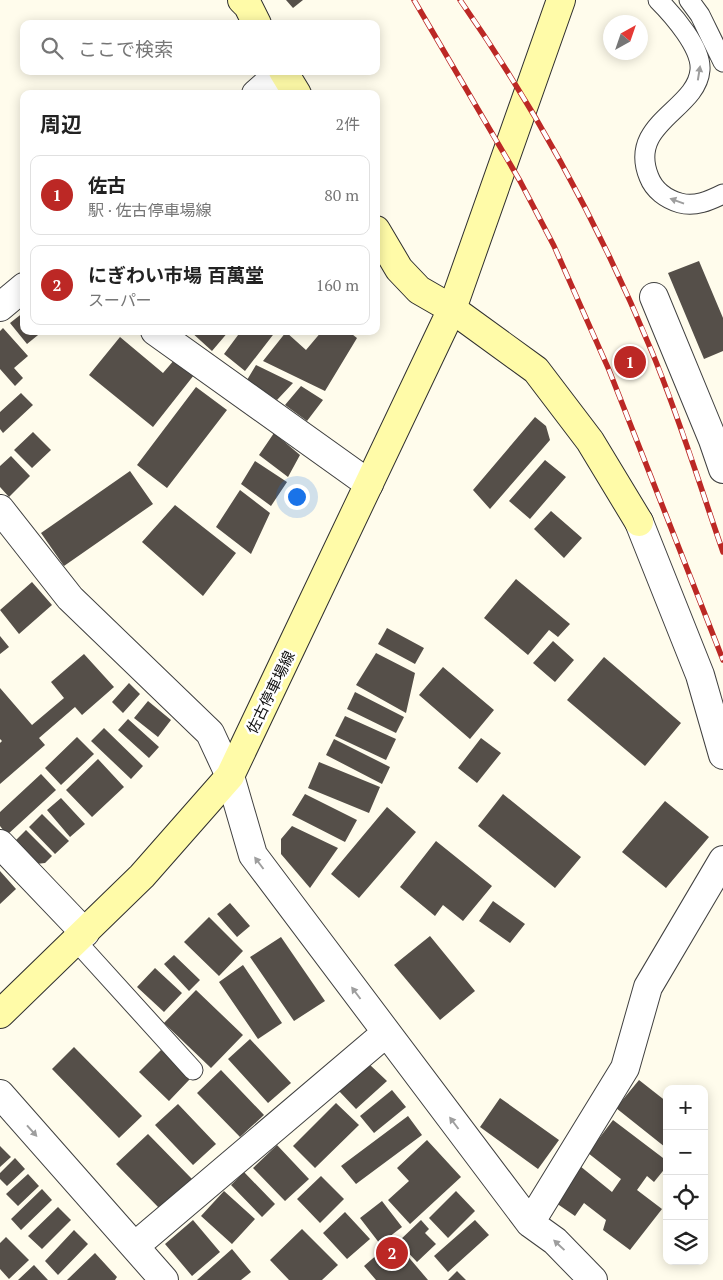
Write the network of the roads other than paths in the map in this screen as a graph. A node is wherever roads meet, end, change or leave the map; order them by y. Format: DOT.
graph roads {
  1 [pos="242,0"];
  2 [pos="562,0"];
  3 [pos="658,0"];
  4 [pos="689,0"];
  5 [pos="255,20"];
  6 [pos="723,62"];
  7 [pos="278,75"];
  8 [pos="285,75"];
  9 [pos="261,90"];
  10 [pos="295,90"];
  11 [pos="723,194"];
  12 [pos="380,237"];
  13 [pos="20,290"];
  14 [pos="654,297"];
  15 [pos="0,307"];
  16 [pos="452,309"];
  17 [pos="161,335"];
  18 [pos="723,469"];
  19 [pos="369,484"];
  20 [pos="0,508"];
  21 [pos="639,522"];
  22 [pos="723,755"];
  23 [pos="230,776"];
  24 [pos="0,844"];
  25 [pos="723,860"];
  26 [pos="81,937"];
  27 [pos="0,1014"];
  28 [pos="386,1033"];
  29 [pos="193,1070"];
  30 [pos="0,1094"];
  31 [pos="530,1223"];
  32 [pos="135,1246"];
  33 [pos="586,1278"];
  34 [pos="164,1280"];
  1 -- 5 [label="main road"];
  2 -- 16 [label="main road, 佐古停車場線"];
  11 -- 3 [label="lane, one-way"];
  4 -- 6 [label="lane"];
  7 -- 9 [label="street"];
  8 -- 10 [label="main road"];
  12 -- 16 [label="main road"];
  13 -- 15 [label="street"];
  14 -- 18 [label="street"];
  16 -- 19 [label="main road, 佐古停車場線"];
  16 -- 21 [label="main road"];
  17 -- 19 [label="street"];
  19 -- 23 [label="main road, 佐古停車場線"];
  20 -- 23 [label="street"];
  21 -- 22 [label="street"];
  23 -- 26 [label="main road, 佐古停車場線"];
  28 -- 23 [label="street, one-way"];
  24 -- 26 [label="street"];
  25 -- 31 [label="street"];
  26 -- 27 [label="main road, 佐古停車場線"];
  26 -- 29 [label="lane"];
  31 -- 28 [label="street, one-way"];
  28 -- 32 [label="street"];
  30 -- 32 [label="street, one-way"];
  33 -- 31 [label="street, one-way"];
  32 -- 34 [label="street"];
}
